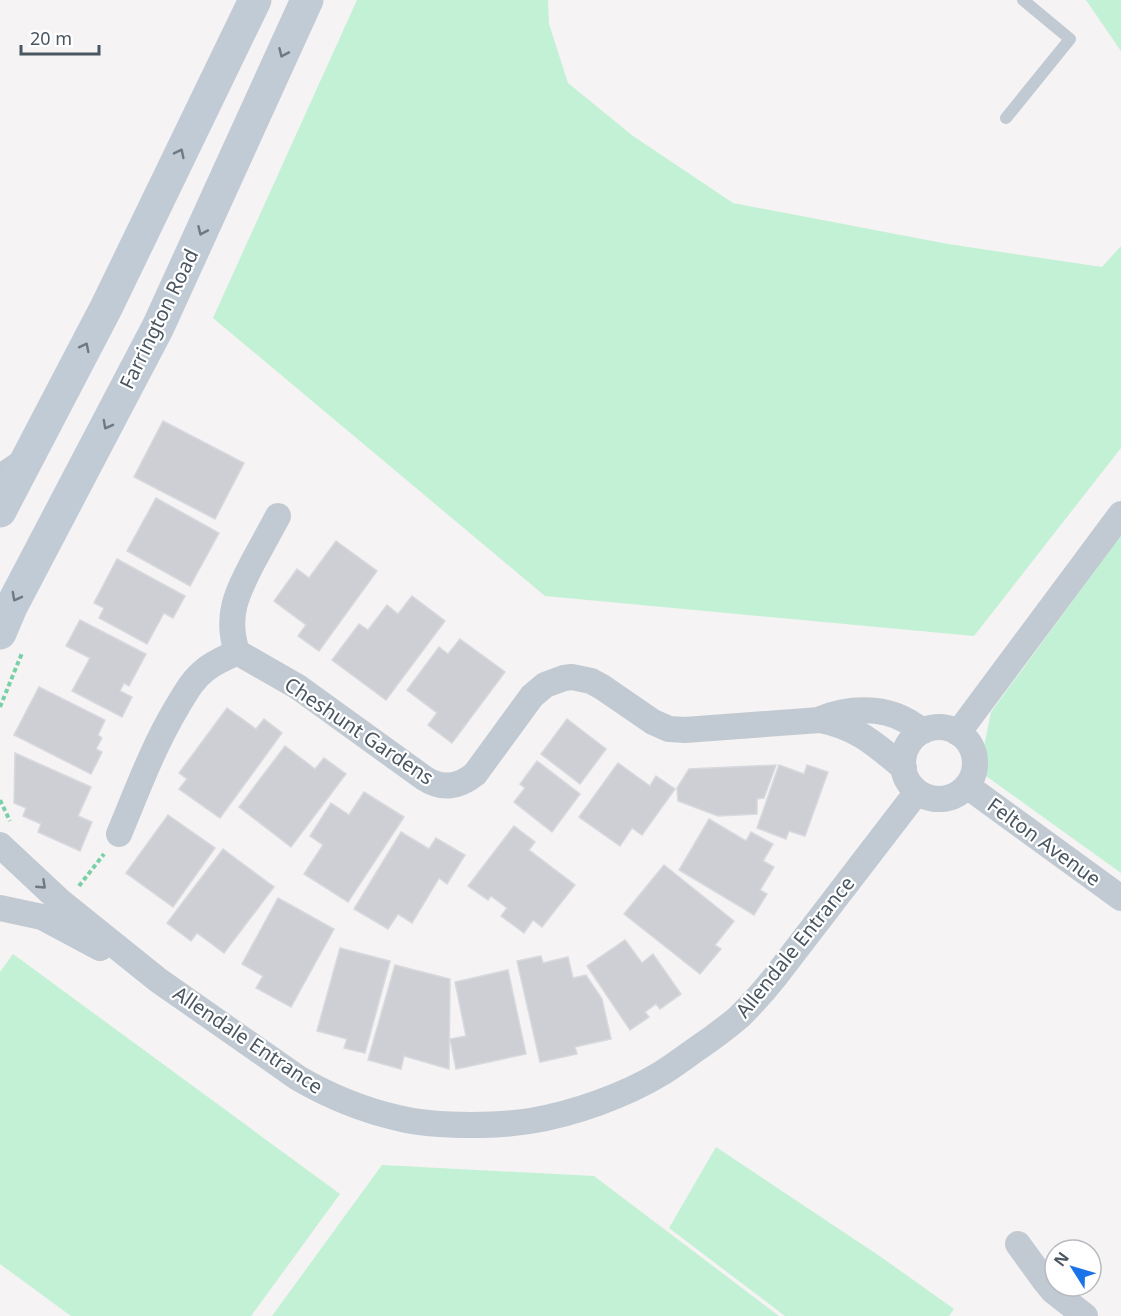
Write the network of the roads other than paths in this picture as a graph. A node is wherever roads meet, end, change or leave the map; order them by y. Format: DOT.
graph roads {
  1 [pos="255,0"];
  2 [pos="307,0"];
  3 [pos="1023,0"];
  4 [pos="1006,118"];
  5 [pos="35,444"];
  6 [pos="0,469"];
  7 [pos="0,511"];
  8 [pos="1121,514"];
  9 [pos="278,516"];
  10 [pos="0,633"];
  11 [pos="237,652"];
  12 [pos="820,720"];
  13 [pos="923,731"];
  14 [pos="958,733"];
  15 [pos="904,768"];
  16 [pos="967,786"];
  17 [pos="917,792"];
  18 [pos="119,834"];
  19 [pos="0,845"];
  20 [pos="1121,898"];
  21 [pos="0,908"];
  22 [pos="158,980"];
  23 [pos="1018,1244"];
  24 [pos="1085,1316"];
  5 -- 1 [label="main road, one-way"];
  2 -- 10 [label="main road, Farrington Road, one-way"];
  3 -- 4 [label="lane"];
  5 -- 6 [label="lane"];
  5 -- 7 [label="main road"];
  8 -- 14 [label="street"];
  9 -- 11 [label="street"];
  11 -- 12 [label="street, Cheshunt Gardens"];
  11 -- 18 [label="street"];
  12 -- 13 [label="street"];
  12 -- 15 [label="street"];
  13 -- 14 [label="street"];
  13 -- 15 [label="street"];
  14 -- 16 [label="street"];
  15 -- 17 [label="street"];
  16 -- 17 [label="street"];
  16 -- 20 [label="street, Felton Avenue"];
  17 -- 22 [label="street, Allendale Entrance"];
  19 -- 22 [label="street, Allendale Entrance, one-way"];
  21 -- 22 [label="street, Allendale Entrance"];
  23 -- 24 [label="street"];
}
